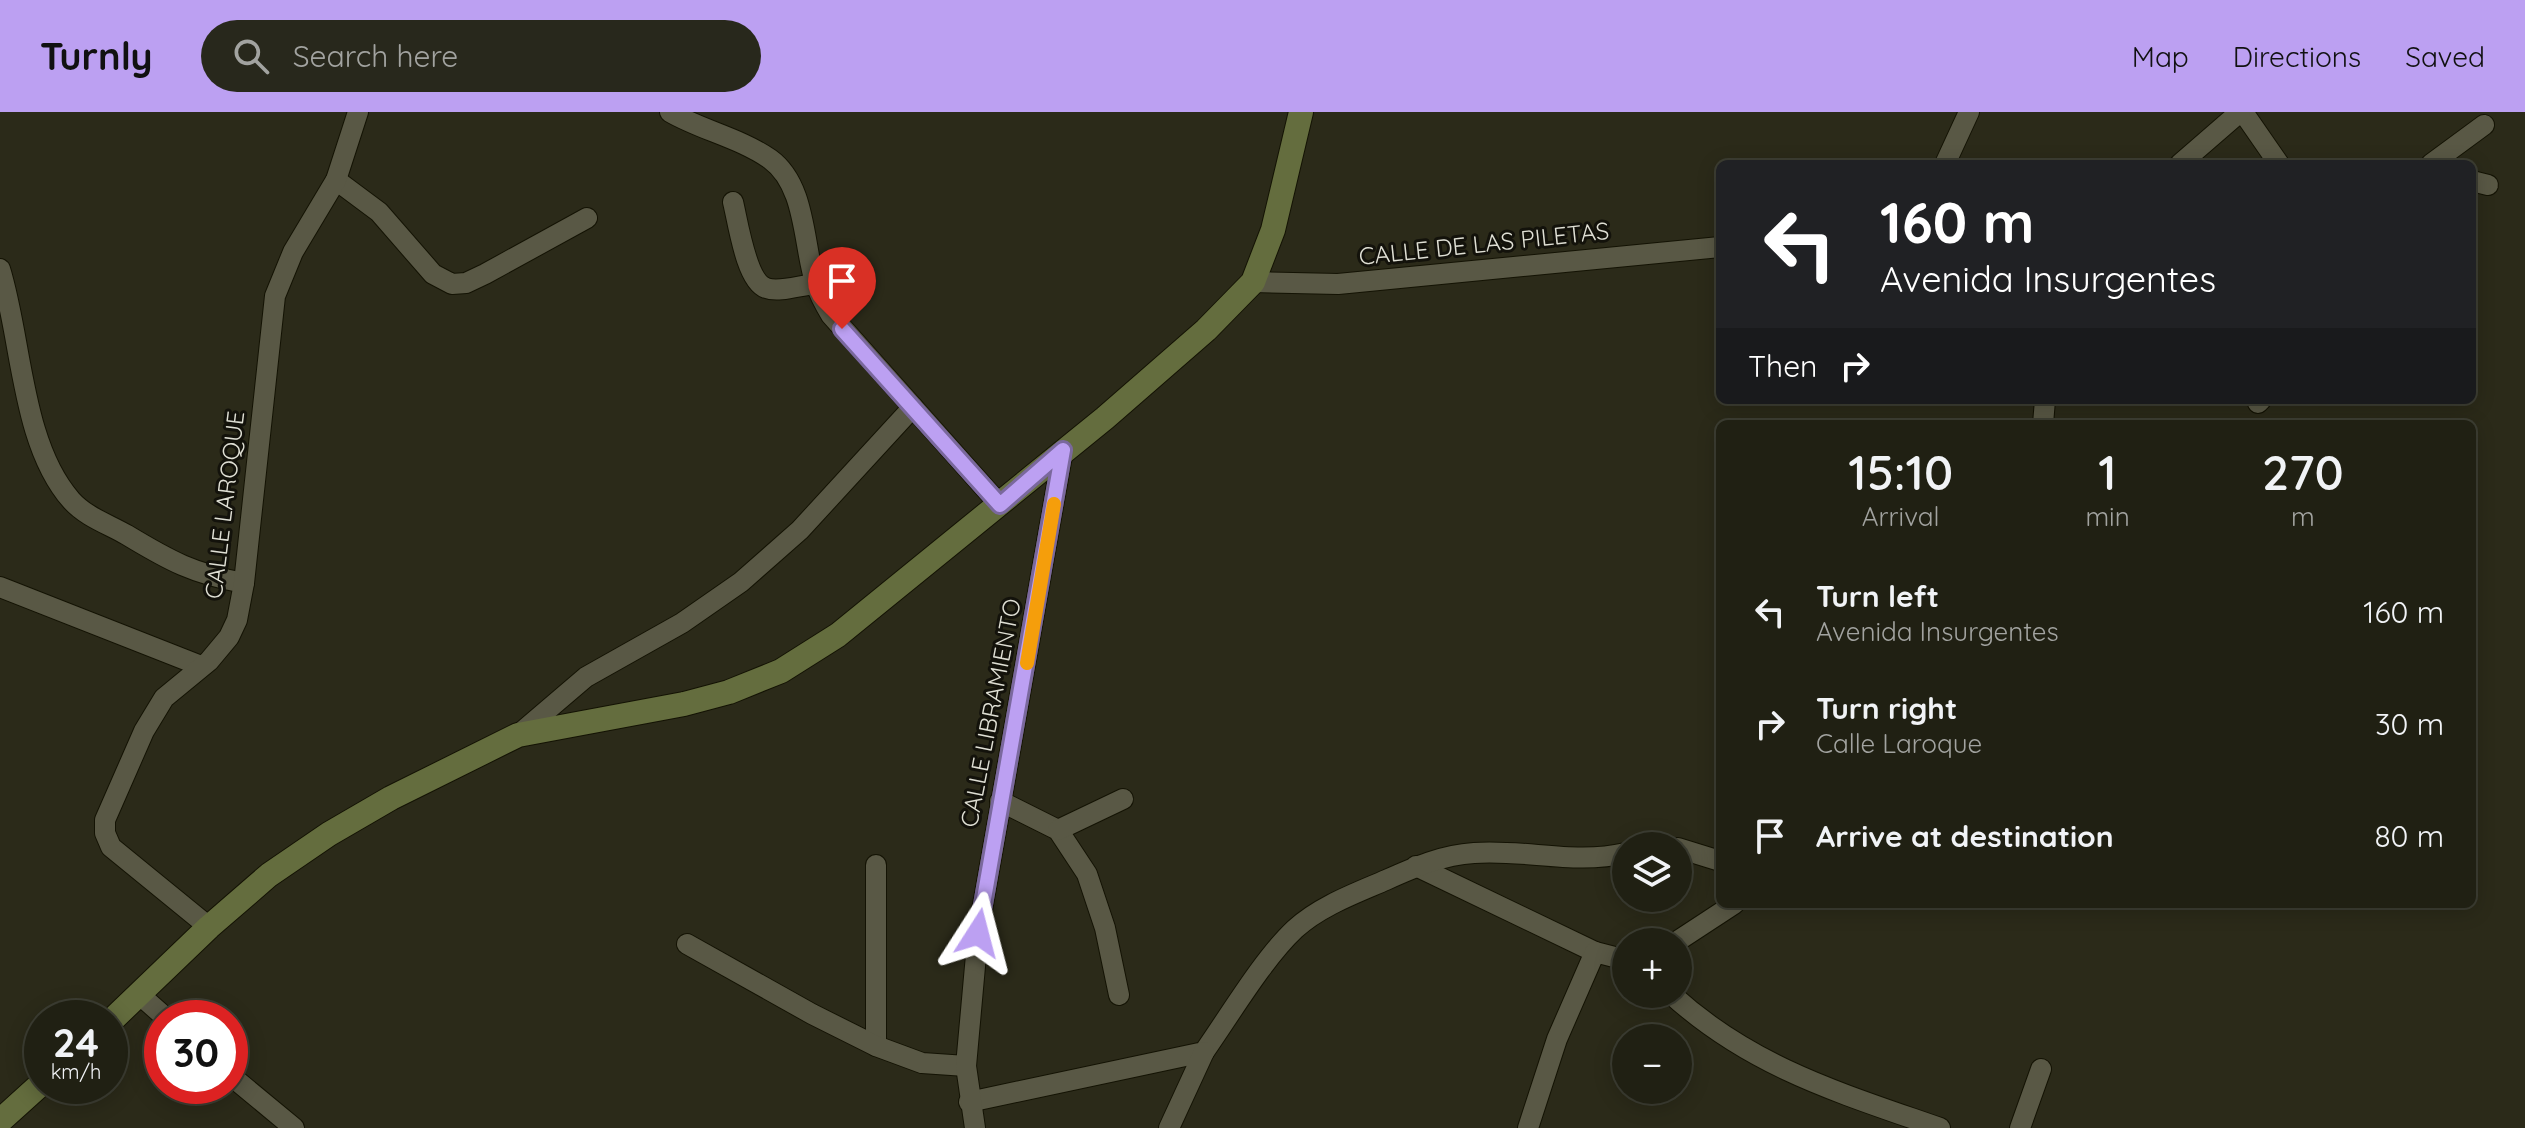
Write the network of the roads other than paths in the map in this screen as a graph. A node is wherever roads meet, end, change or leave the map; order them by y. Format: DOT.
graph roads {
  1 [pos="358,112"];
  2 [pos="670,112"];
  3 [pos="1301,112"];
  4 [pos="1969,112"];
  5 [pos="2242,112"];
  6 [pos="2484,125"];
  7 [pos="1947,160"];
  8 [pos="2185,160"];
  9 [pos="2276,160"];
  10 [pos="2436,160"];
  11 [pos="336,180"];
  12 [pos="733,202"];
  13 [pos="587,218"];
  14 [pos="1716,247"];
  15 [pos="0,269"];
  16 [pos="1253,282"];
  17 [pos="815,284"];
  18 [pos="8,333"];
  19 [pos="913,407"];
  20 [pos="1063,450"];
  21 [pos="1000,505"];
  22 [pos="244,583"];
  23 [pos="0,587"];
  24 [pos="201,666"];
  25 [pos="518,735"];
  26 [pos="1123,799"];
  27 [pos="1000,801"];
  28 [pos="1058,830"];
  29 [pos="1692,852"];
  30 [pos="1612,855"];
  31 [pos="1716,860"];
  32 [pos="876,865"];
  33 [pos="1416,866"];
  34 [pos="1728,908"];
  35 [pos="209,927"];
  36 [pos="1692,932"];
  37 [pos="687,944"];
  38 [pos="1595,952"];
  39 [pos="1612,956"];
  40 [pos="140,995"];
  41 [pos="1119,995"];
  42 [pos="146,1000"];
  43 [pos="128,1006"];
  44 [pos="1688,1008"];
  45 [pos="876,1046"];
  46 [pos="1204,1052"];
  47 [pos="966,1066"];
  48 [pos="2041,1069"];
  49 [pos="248,1090"];
  50 [pos="24,1099"];
  51 [pos="969,1102"];
  52 [pos="0,1121"];
  53 [pos="294,1128"];
  54 [pos="975,1128"];
  55 [pos="1169,1128"];
  56 [pos="1528,1128"];
  57 [pos="1940,1128"];
  58 [pos="2020,1128"];
  1 -- 11 [label="street, CALLE LAROQUE"];
  2 -- 17 [label="street"];
  3 -- 16 [label="main road"];
  4 -- 7 [label="street"];
  5 -- 8 [label="street"];
  5 -- 9 [label="street"];
  6 -- 10 [label="street"];
  11 -- 13 [label="street"];
  11 -- 22 [label="street, CALLE LAROQUE"];
  12 -- 17 [label="street"];
  14 -- 16 [label="street, CALLE DE LAS PILETAS"];
  15 -- 18 [label="street"];
  16 -- 20 [label="main road"];
  17 -- 19 [label="street"];
  18 -- 22 [label="street"];
  19 -- 21 [label="street"];
  19 -- 25 [label="street"];
  20 -- 21 [label="main road"];
  20 -- 27 [label="street, CALLE LIBRAMIENTO"];
  21 -- 25 [label="main road"];
  22 -- 24 [label="street, CALLE LAROQUE"];
  23 -- 24 [label="street"];
  24 -- 35 [label="street, CALLE LAROQUE"];
  25 -- 35 [label="main road"];
  26 -- 28 [label="street"];
  27 -- 28 [label="street"];
  27 -- 47 [label="street, CALLE LIBRAMIENTO"];
  28 -- 41 [label="street"];
  29 -- 31 [label="street"];
  30 -- 33 [label="street"];
  32 -- 45 [label="street"];
  33 -- 38 [label="street"];
  33 -- 46 [label="street"];
  34 -- 36 [label="street"];
  35 -- 40 [label="main road"];
  37 -- 45 [label="street"];
  38 -- 39 [label="street"];
  38 -- 56 [label="street"];
  40 -- 42 [label="street"];
  40 -- 43 [label="main road"];
  44 -- 57 [label="street"];
  45 -- 47 [label="street"];
  46 -- 51 [label="street"];
  46 -- 55 [label="street"];
  47 -- 51 [label="street, CALLE LIBRAMIENTO"];
  48 -- 58 [label="street"];
  49 -- 53 [label="street"];
  50 -- 52 [label="main road"];
  51 -- 54 [label="street, CALLE LIBRAMIENTO"];
}
